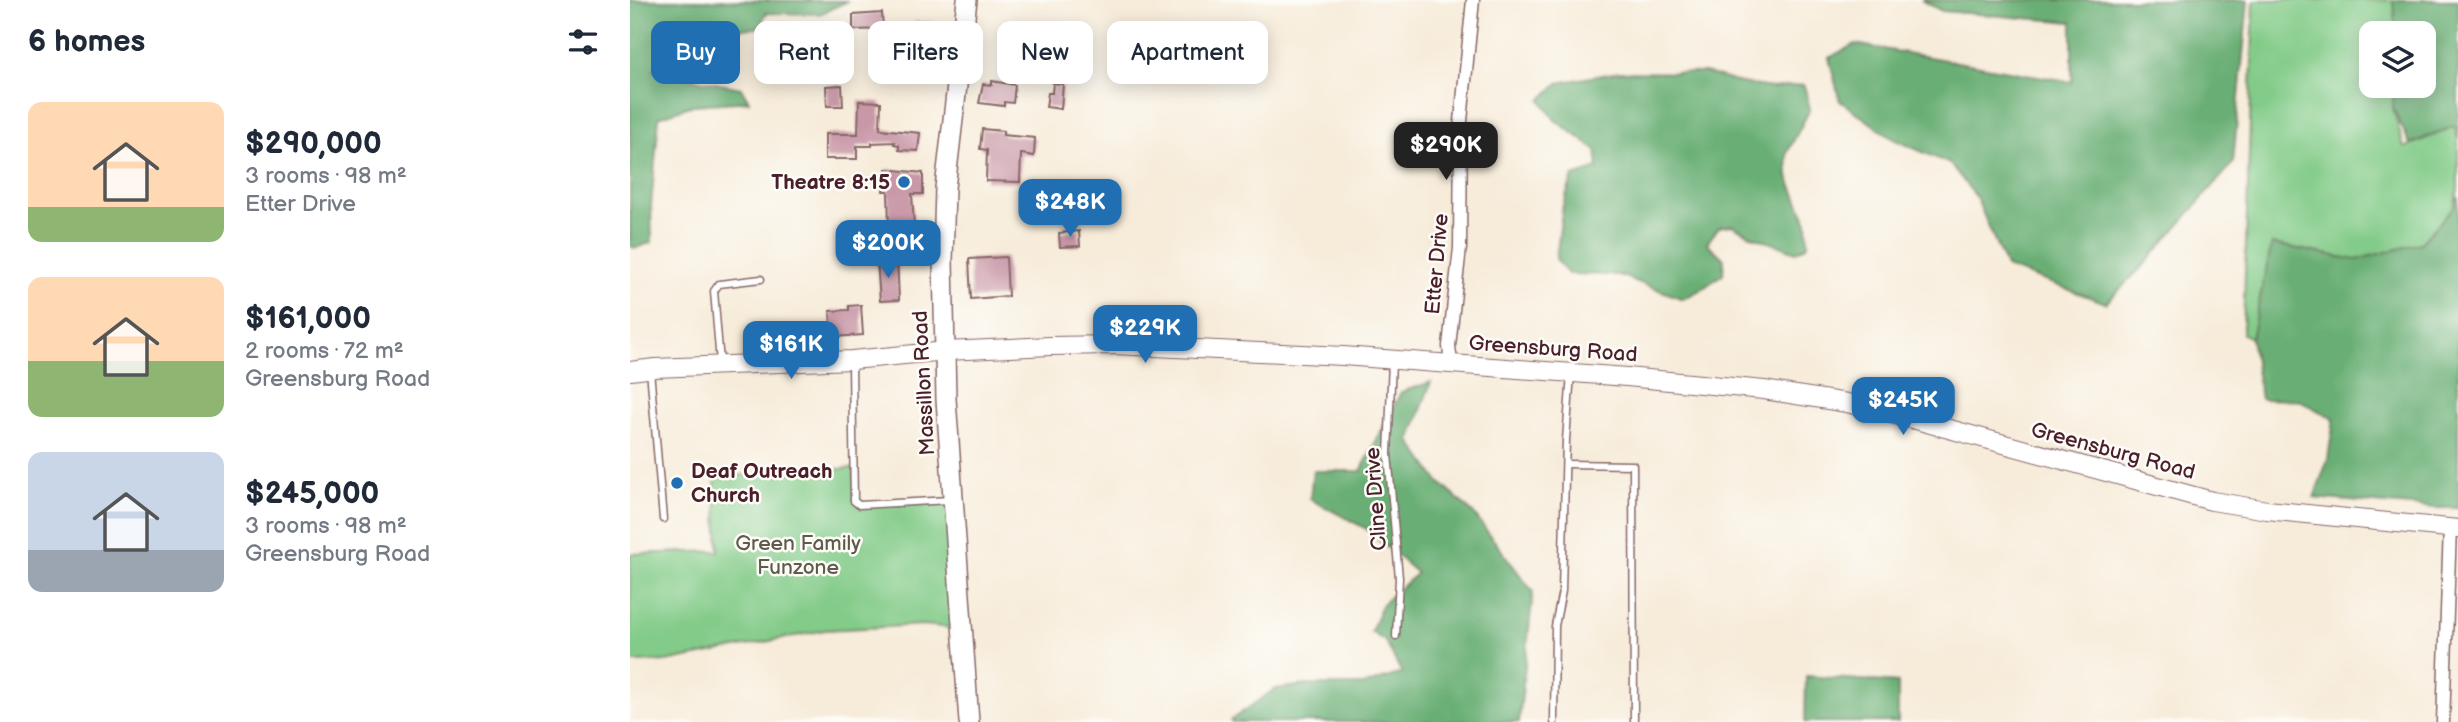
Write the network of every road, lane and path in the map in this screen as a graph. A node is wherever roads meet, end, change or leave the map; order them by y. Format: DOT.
graph roads {
  1 [pos="967,0"];
  2 [pos="1474,0"];
  3 [pos="761,279"];
  4 [pos="947,351"];
  5 [pos="852,360"];
  6 [pos="1392,360"];
  7 [pos="1451,364"];
  8 [pos="720,365"];
  9 [pos="650,369"];
  10 [pos="630,371"];
  11 [pos="1572,372"];
  12 [pos="1566,464"];
  13 [pos="955,500"];
  14 [pos="663,519"];
  15 [pos="2454,529"];
  16 [pos="1396,636"];
  17 [pos="969,722"];
  18 [pos="1553,722"];
  19 [pos="1634,722"];
  20 [pos="2443,722"];
  1 -- 4 [label="main road, Massillon Road"];
  2 -- 7 [label="street, Etter Drive"];
  3 -- 8 [label="lane"];
  4 -- 5 [label="main road, Greensburg Road"];
  4 -- 6 [label="main road, Greensburg Road"];
  4 -- 13 [label="main road, Massillon Road"];
  5 -- 8 [label="main road, Greensburg Road"];
  5 -- 13 [label="lane"];
  6 -- 7 [label="main road, Greensburg Road"];
  6 -- 16 [label="lane, Cline Drive"];
  7 -- 11 [label="main road, Greensburg Road"];
  8 -- 9 [label="main road, Greensburg Road"];
  9 -- 10 [label="main road, Greensburg Road"];
  9 -- 14 [label="lane"];
  11 -- 12 [label="lane"];
  11 -- 15 [label="main road, Greensburg Road"];
  12 -- 18 [label="lane"];
  12 -- 19 [label="lane"];
  13 -- 17 [label="main road, Massillon Road"];
  15 -- 20 [label="street"];
}
